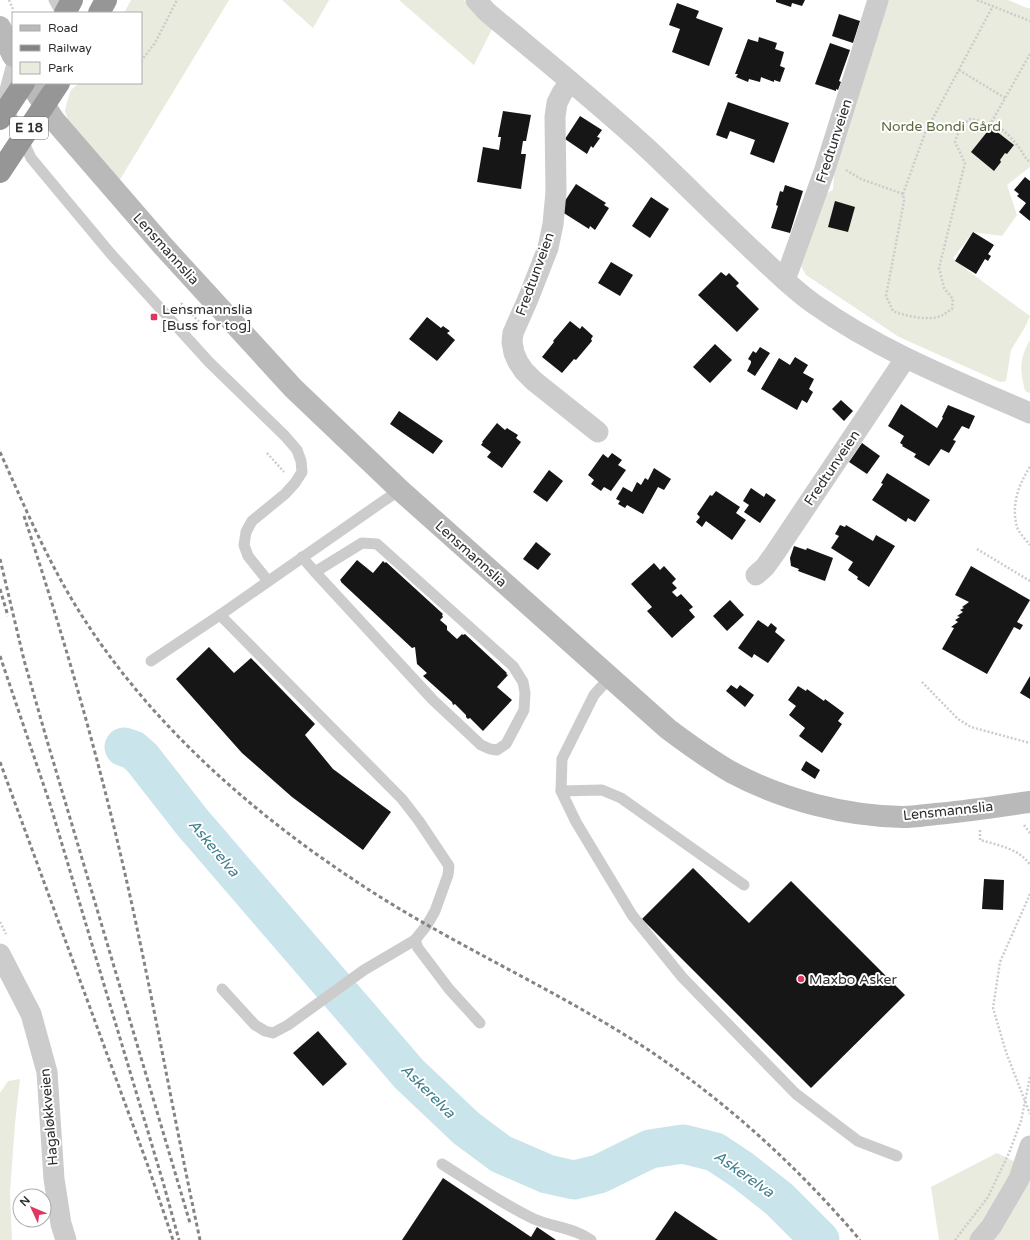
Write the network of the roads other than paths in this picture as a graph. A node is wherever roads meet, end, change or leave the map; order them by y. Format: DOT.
graph roads {
  1 [pos="54,0"];
  2 [pos="72,0"];
  3 [pos="106,0"];
  4 [pos="878,0"];
  5 [pos="487,4"];
  6 [pos="60,12"];
  7 [pos="66,12"];
  8 [pos="100,12"];
  9 [pos="0,27"];
  10 [pos="0,42"];
  11 [pos="12,56"];
  12 [pos="12,57"];
  13 [pos="12,62"];
  14 [pos="570,82"];
  15 [pos="23,84"];
  16 [pos="31,84"];
  17 [pos="58,84"];
  18 [pos="0,119"];
  19 [pos="0,172"];
  20 [pos="785,280"];
  21 [pos="905,359"];
  22 [pos="1030,413"];
  23 [pos="598,432"];
  24 [pos="400,490"];
  25 [pos="302,558"];
  26 [pos="315,572"];
  27 [pos="756,574"];
  28 [pos="268,581"];
  29 [pos="220,615"];
  30 [pos="151,661"];
  31 [pos="610,677"];
  32 [pos="561,791"];
  33 [pos="1030,802"];
  34 [pos="744,885"];
  35 [pos="415,940"];
  36 [pos="0,954"];
  37 [pos="222,990"];
  38 [pos="480,1023"];
  39 [pos="1030,1146"];
  40 [pos="897,1156"];
  41 [pos="442,1164"];
  42 [pos="66,1240"];
  43 [pos="591,1240"];
  44 [pos="980,1240"];
  1 -- 6 [label="lane"];
  2 -- 7 [label="highway"];
  3 -- 8 [label="highway"];
  4 -- 20 [label="street, Fredtunveien"];
  5 -- 14 [label="street"];
  9 -- 11 [label="street"];
  10 -- 12 [label="street"];
  13 -- 28 [label="lane"];
  14 -- 20 [label="street"];
  14 -- 23 [label="street, Fredtunveien"];
  15 -- 18 [label="highway, E 18, bridge"];
  16 -- 24 [label="street, Lensmannslia"];
  17 -- 19 [label="highway, E 18, bridge"];
  20 -- 21 [label="street"];
  21 -- 22 [label="street"];
  21 -- 27 [label="street, Fredtunveien"];
  24 -- 25 [label="lane"];
  24 -- 31 [label="street, Lensmannslia"];
  25 -- 26 [label="lane"];
  25 -- 28 [label="lane"];
  26 -- 26 [label="lane"];
  28 -- 29 [label="lane"];
  29 -- 30 [label="lane"];
  29 -- 35 [label="lane"];
  31 -- 32 [label="lane"];
  31 -- 33 [label="street, Lensmannslia"];
  32 -- 34 [label="lane"];
  32 -- 40 [label="lane"];
  35 -- 37 [label="lane"];
  35 -- 38 [label="lane"];
  36 -- 42 [label="street, Hagaløkkveien"];
  39 -- 44 [label="street"];
  41 -- 43 [label="lane"];
}
